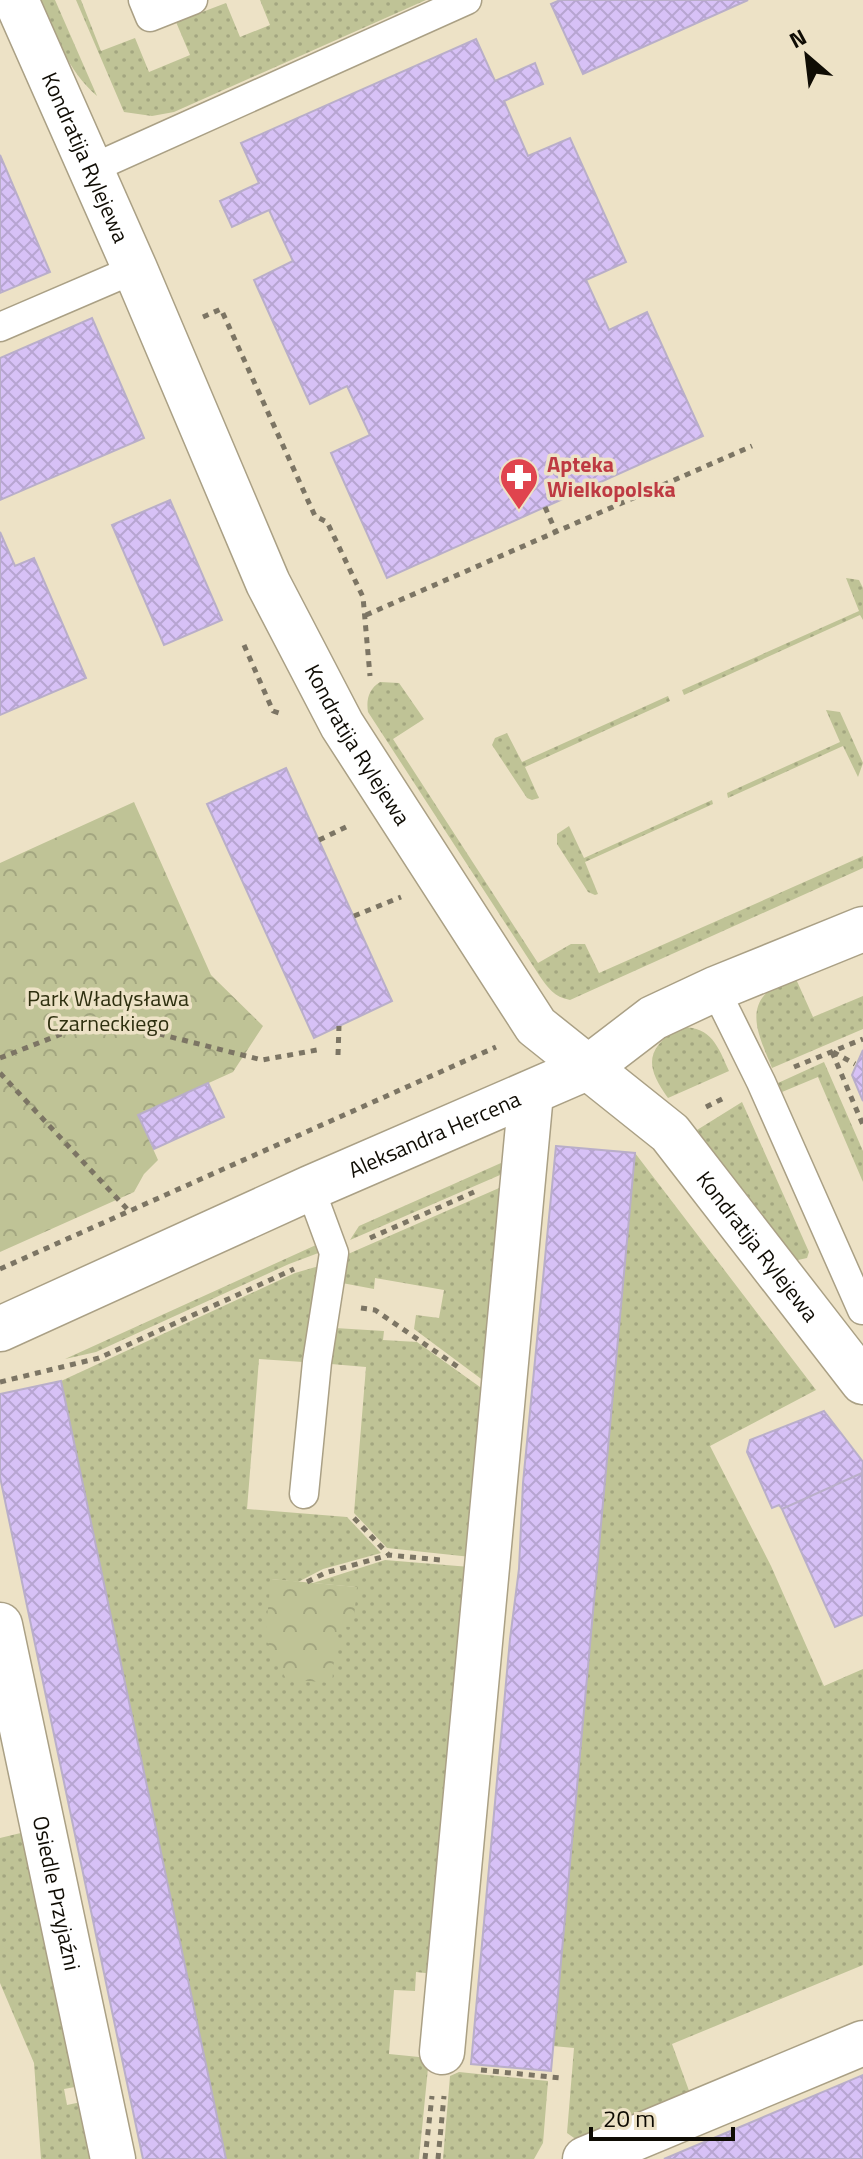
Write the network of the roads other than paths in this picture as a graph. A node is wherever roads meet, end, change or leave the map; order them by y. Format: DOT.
graph roads {
  1 [pos="16,0"];
  2 [pos="143,0"];
  3 [pos="193,0"];
  4 [pos="467,0"];
  5 [pos="91,169"];
  6 [pos="135,269"];
  7 [pos="0,327"];
  8 [pos="863,929"];
  9 [pos="715,989"];
  10 [pos="589,1067"];
  11 [pos="531,1093"];
  12 [pos="310,1188"];
  13 [pos="862,1310"];
  14 [pos="0,1329"];
  15 [pos="863,1382"];
  16 [pos="304,1494"];
  17 [pos="0,1625"];
  18 [pos="863,2043"];
  19 [pos="438,2068"];
  20 [pos="113,2159"];
  21 [pos="585,2159"];
  1 -- 5 [label="street, Kondratija Rylejewa"];
  2 -- 3 [label="lane"];
  4 -- 5 [label="lane"];
  5 -- 6 [label="street, Kondratija Rylejewa"];
  6 -- 7 [label="lane"];
  6 -- 10 [label="street, Kondratija Rylejewa"];
  8 -- 9 [label="street, Aleksandra Hercena"];
  9 -- 10 [label="street, Aleksandra Hercena"];
  9 -- 13 [label="lane"];
  10 -- 11 [label="street, Aleksandra Hercena"];
  10 -- 15 [label="street, Kondratija Rylejewa"];
  11 -- 12 [label="street, Aleksandra Hercena"];
  11 -- 19 [label="street"];
  12 -- 14 [label="street, Aleksandra Hercena"];
  12 -- 16 [label="lane"];
  17 -- 20 [label="street, Osiedle Przyjaźni"];
  18 -- 21 [label="street"];
}
